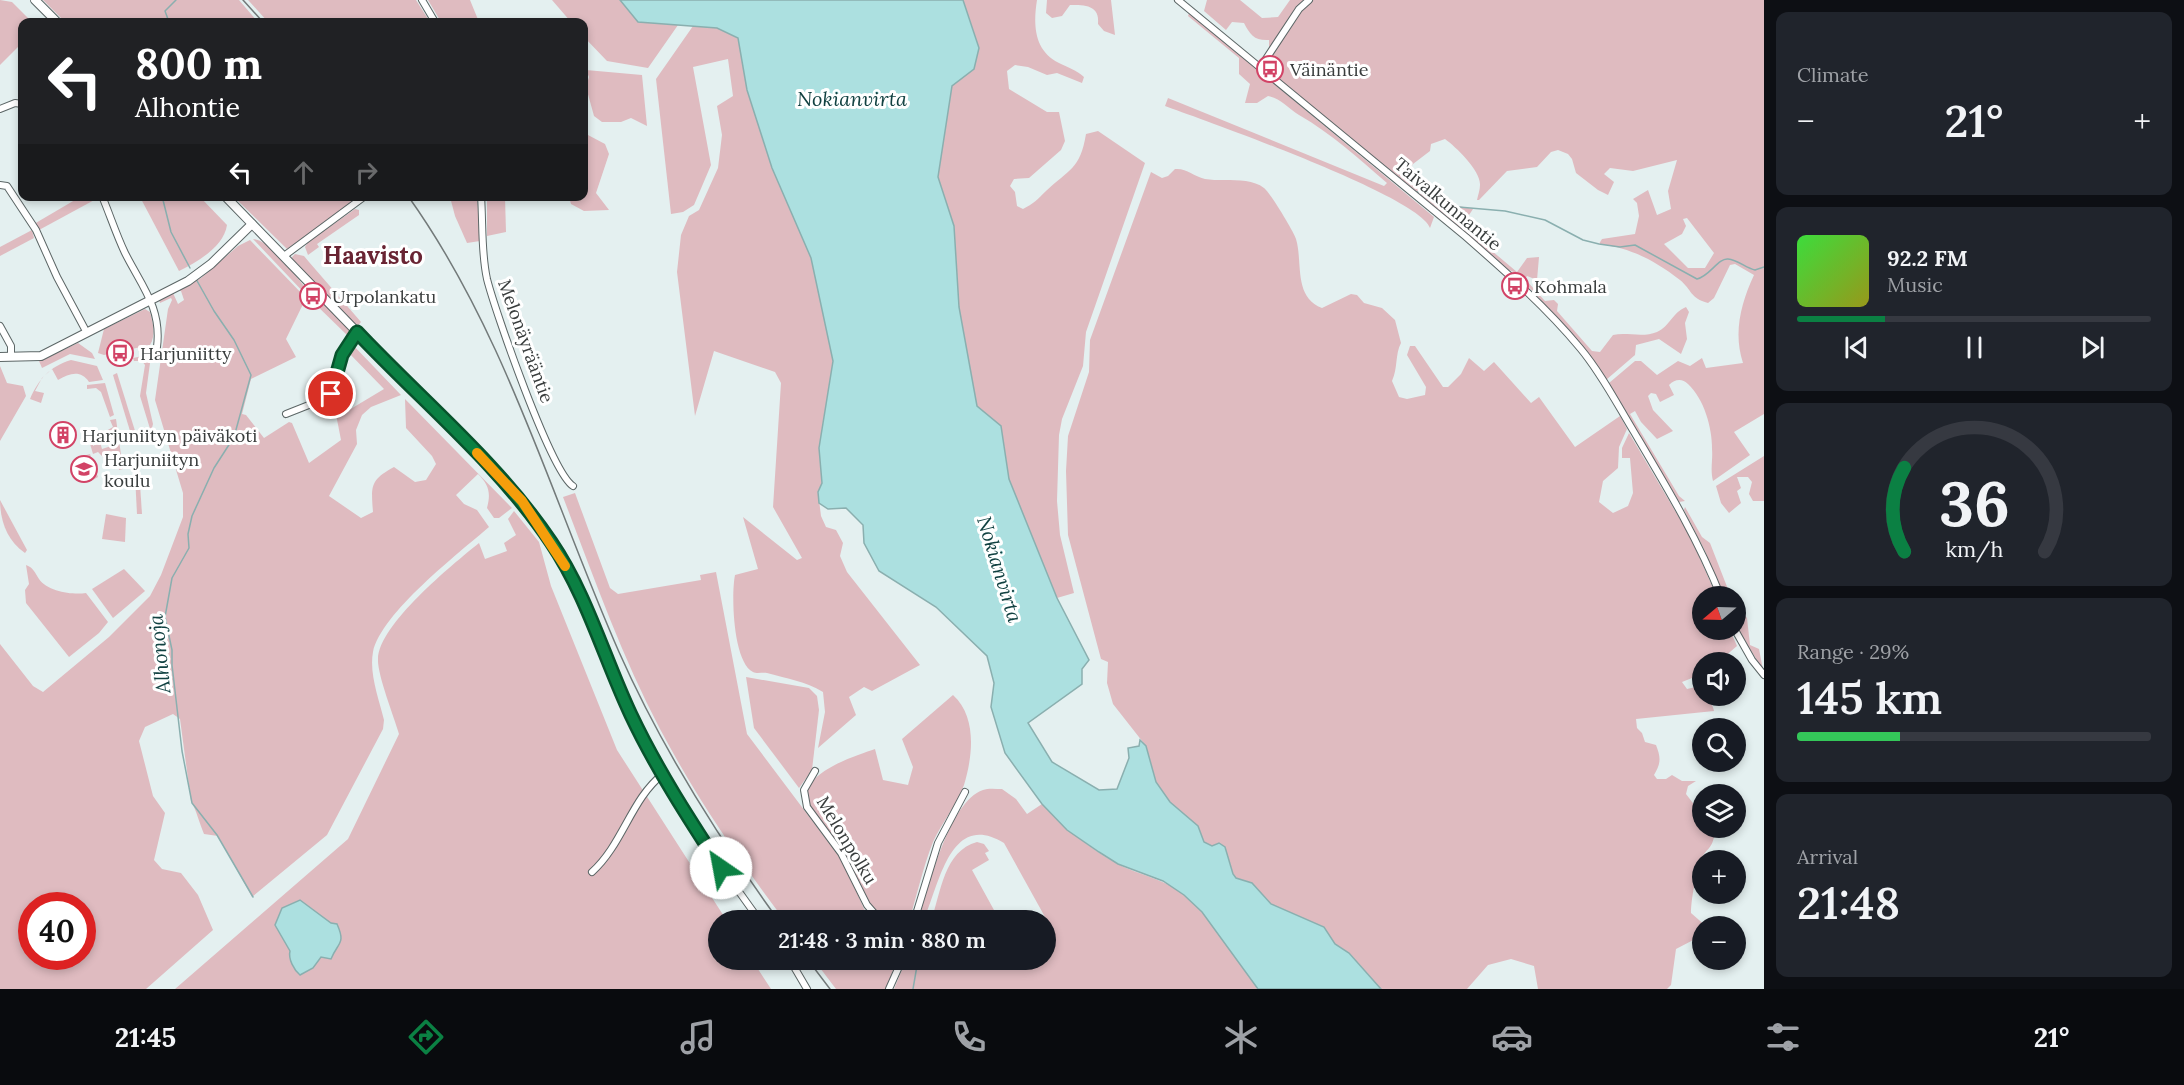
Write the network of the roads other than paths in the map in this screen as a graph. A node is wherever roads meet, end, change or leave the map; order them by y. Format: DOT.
graph roads {
  1 [pos="35,0"];
  2 [pos="422,0"];
  3 [pos="1178,0"];
  4 [pos="1309,0"];
  5 [pos="53,18"];
  6 [pos="433,18"];
  7 [pos="1260,68"];
  8 [pos="18,103"];
  9 [pos="0,109"];
  10 [pos="0,185"];
  11 [pos="104,201"];
  12 [pos="230,201"];
  13 [pos="358,201"];
  14 [pos="481,201"];
  15 [pos="252,224"];
  16 [pos="284,256"];
  17 [pos="152,299"];
  18 [pos="0,326"];
  19 [pos="357,332"];
  20 [pos="87,333"];
  21 [pos="157,347"];
  22 [pos="0,357"];
  23 [pos="11,357"];
  24 [pos="286,414"];
  25 [pos="573,486"];
  26 [pos="1716,586"];
  27 [pos="1741,640"];
  28 [pos="1764,675"];
  29 [pos="815,771"];
  30 [pos="663,774"];
  31 [pos="965,792"];
  32 [pos="592,872"];
  33 [pos="752,910"];
  34 [pos="871,910"];
  35 [pos="917,910"];
  36 [pos="796,970"];
  37 [pos="898,970"];
  38 [pos="807,989"];
  39 [pos="889,989"];
  1 -- 5 [label="main road"];
  2 -- 6 [label="street"];
  3 -- 7 [label="street, Taivalkunnantie"];
  4 -- 7 [label="street"];
  7 -- 26 [label="street, Taivalkunnantie"];
  8 -- 9 [label="street"];
  10 -- 20 [label="street"];
  11 -- 17 [label="street"];
  12 -- 15 [label="main road"];
  13 -- 16 [label="street"];
  14 -- 25 [label="street, Melonäyrääntie"];
  15 -- 16 [label="main road"];
  15 -- 17 [label="main road"];
  16 -- 19 [label="main road"];
  17 -- 20 [label="main road"];
  17 -- 21 [label="street"];
  18 -- 23 [label="street"];
  19 -- 24 [label="street"];
  19 -- 30 [label="street"];
  20 -- 23 [label="main road"];
  22 -- 23 [label="main road"];
  27 -- 28 [label="street"];
  29 -- 34 [label="street, Melonpolku"];
  30 -- 32 [label="street"];
  30 -- 33 [label="street"];
  31 -- 35 [label="street"];
  36 -- 38 [label="street"];
  37 -- 39 [label="street"];
}
